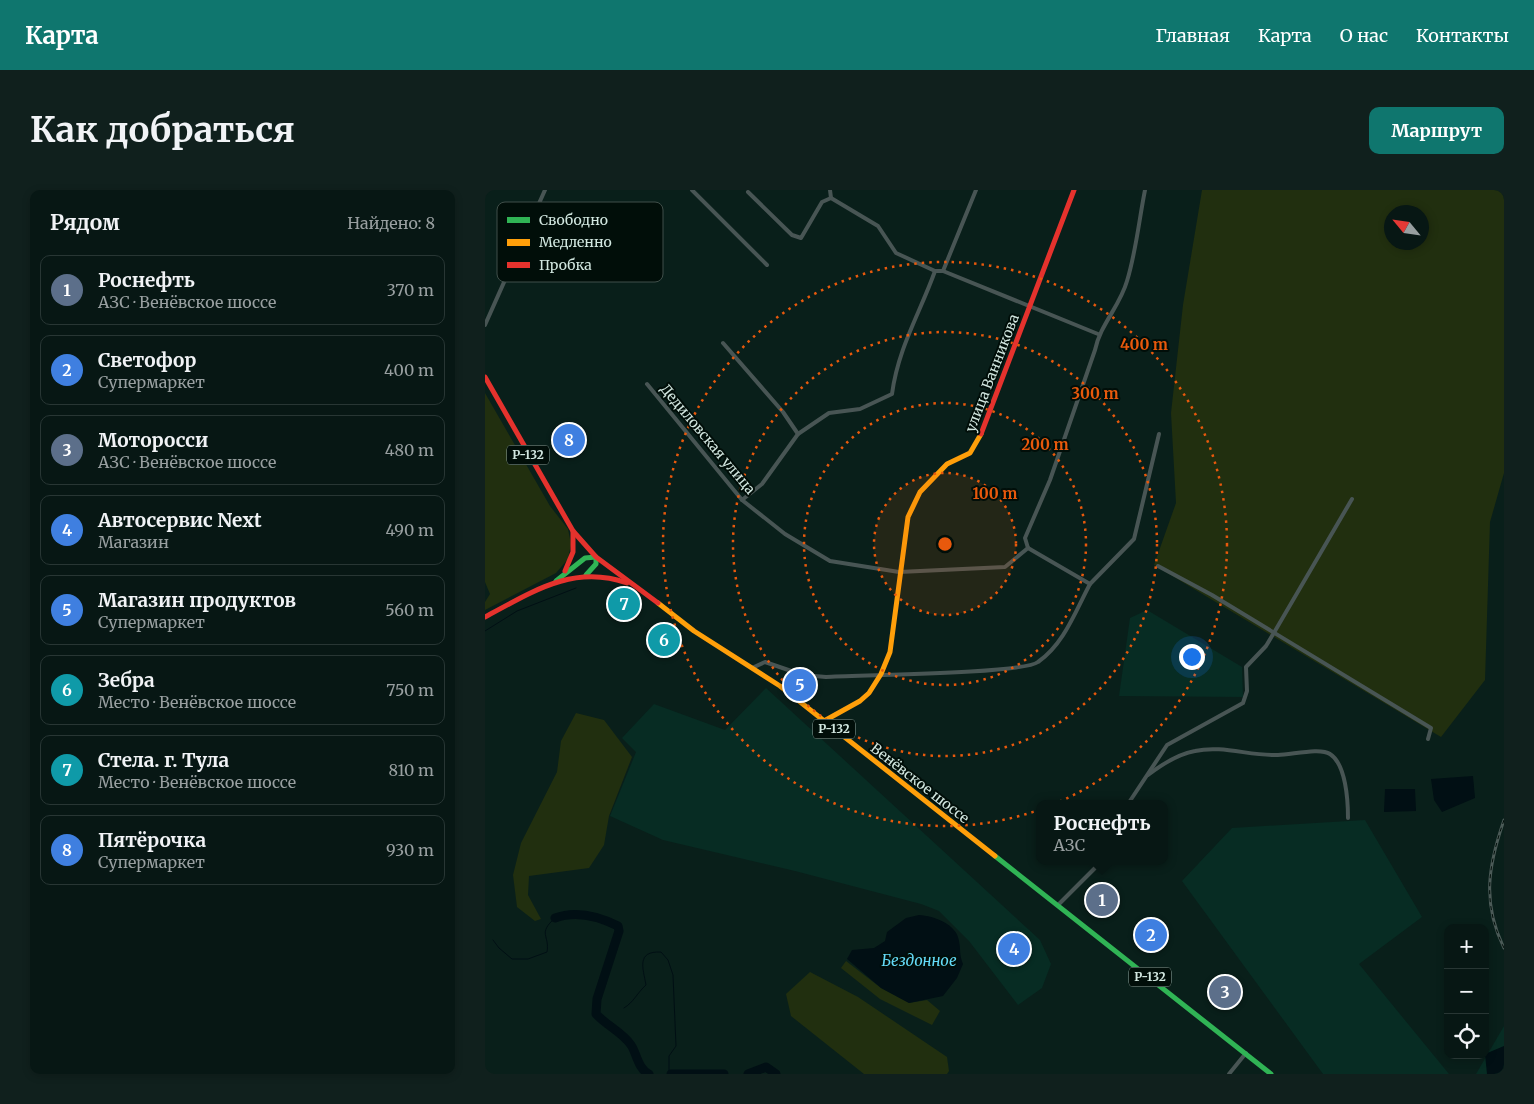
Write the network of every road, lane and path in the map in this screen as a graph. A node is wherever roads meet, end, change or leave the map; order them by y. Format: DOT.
graph roads {
  1 [pos="545,190"];
  2 [pos="692,190"];
  3 [pos="830,190"];
  4 [pos="976,190"];
  5 [pos="1074,190"];
  6 [pos="1145,190"];
  7 [pos="747,192"];
  8 [pos="831,198"];
  9 [pos="540,202"];
  10 [pos="767,265"];
  11 [pos="943,271"];
  12 [pos="935,272"];
  13 [pos="504,282"];
  14 [pos="1029,307"];
  15 [pos="485,325"];
  16 [pos="1098,334"];
  17 [pos="723,343"];
  18 [pos="485,378"];
  19 [pos="647,384"];
  20 [pos="798,434"];
  21 [pos="1159,434"];
  22 [pos="1352,499"];
  23 [pos="742,500"];
  24 [pos="573,531"];
  25 [pos="1028,548"];
  26 [pos="596,557"];
  27 [pos="1158,566"];
  28 [pos="899,572"];
  29 [pos="562,575"];
  30 [pos="586,575"];
  31 [pos="554,583"];
  32 [pos="1090,584"];
  33 [pos="634,586"];
  34 [pos="485,617"];
  35 [pos="1274,633"];
  36 [pos="752,668"];
  37 [pos="881,674"];
  38 [pos="824,721"];
  39 [pos="1428,739"];
  40 [pos="1146,776"];
  41 [pos="1131,800"];
  42 [pos="1348,818"];
  43 [pos="1098,865"];
  44 [pos="1058,905"];
  45 [pos="1246,1053"];
  46 [pos="1229,1074"];
  47 [pos="1271,1074"];
  1 -- 9 [label="street"];
  2 -- 10 [label="street"];
  3 -- 8 [label="street"];
  4 -- 11 [label="street"];
  5 -- 14 [label="main road, улица Ванникова"];
  6 -- 16 [label="street"];
  7 -- 8 [label="street"];
  8 -- 12 [label="street"];
  11 -- 12 [label="street"];
  11 -- 14 [label="street"];
  12 -- 20 [label="street"];
  13 -- 15 [label="street"];
  14 -- 16 [label="street"];
  14 -- 28 [label="main road, улица Ванникова"];
  16 -- 25 [label="street"];
  17 -- 20 [label="street"];
  18 -- 24 [label="main road, Венёвское шоссе / Р-132"];
  19 -- 23 [label="street, Дедиловская улица"];
  20 -- 23 [label="street"];
  21 -- 32 [label="street"];
  22 -- 35 [label="street"];
  23 -- 28 [label="street, Дедиловская улица"];
  24 -- 26 [label="main road, Венёвское шоссе / Р-132"];
  24 -- 29 [label="main road"];
  25 -- 28 [label="street, Дедиловская улица"];
  25 -- 32 [label="street"];
  26 -- 29 [label="main road"];
  26 -- 30 [label="main road"];
  26 -- 33 [label="main road, Венёвское шоссе / Р-132"];
  27 -- 35 [label="street"];
  28 -- 37 [label="main road, улица Ванникова"];
  29 -- 31 [label="main road"];
  30 -- 31 [label="main road"];
  30 -- 33 [label="main road"];
  31 -- 34 [label="main road"];
  32 -- 37 [label="street"];
  33 -- 36 [label="main road, Венёвское шоссе / Р-132"];
  35 -- 39 [label="street"];
  35 -- 40 [label="street"];
  36 -- 37 [label="street"];
  36 -- 38 [label="main road, Венёвское шоссе / Р-132"];
  37 -- 38 [label="main road, улица Ванникова"];
  38 -- 44 [label="main road, Венёвское шоссе / Р-132"];
  40 -- 41 [label="street"];
  40 -- 42 [label="street"];
  43 -- 44 [label="street"];
  44 -- 45 [label="main road, Венёвское шоссе / Р-132"];
  45 -- 46 [label="street"];
  45 -- 47 [label="main road, Венёвское шоссе / Р-132"];
}
